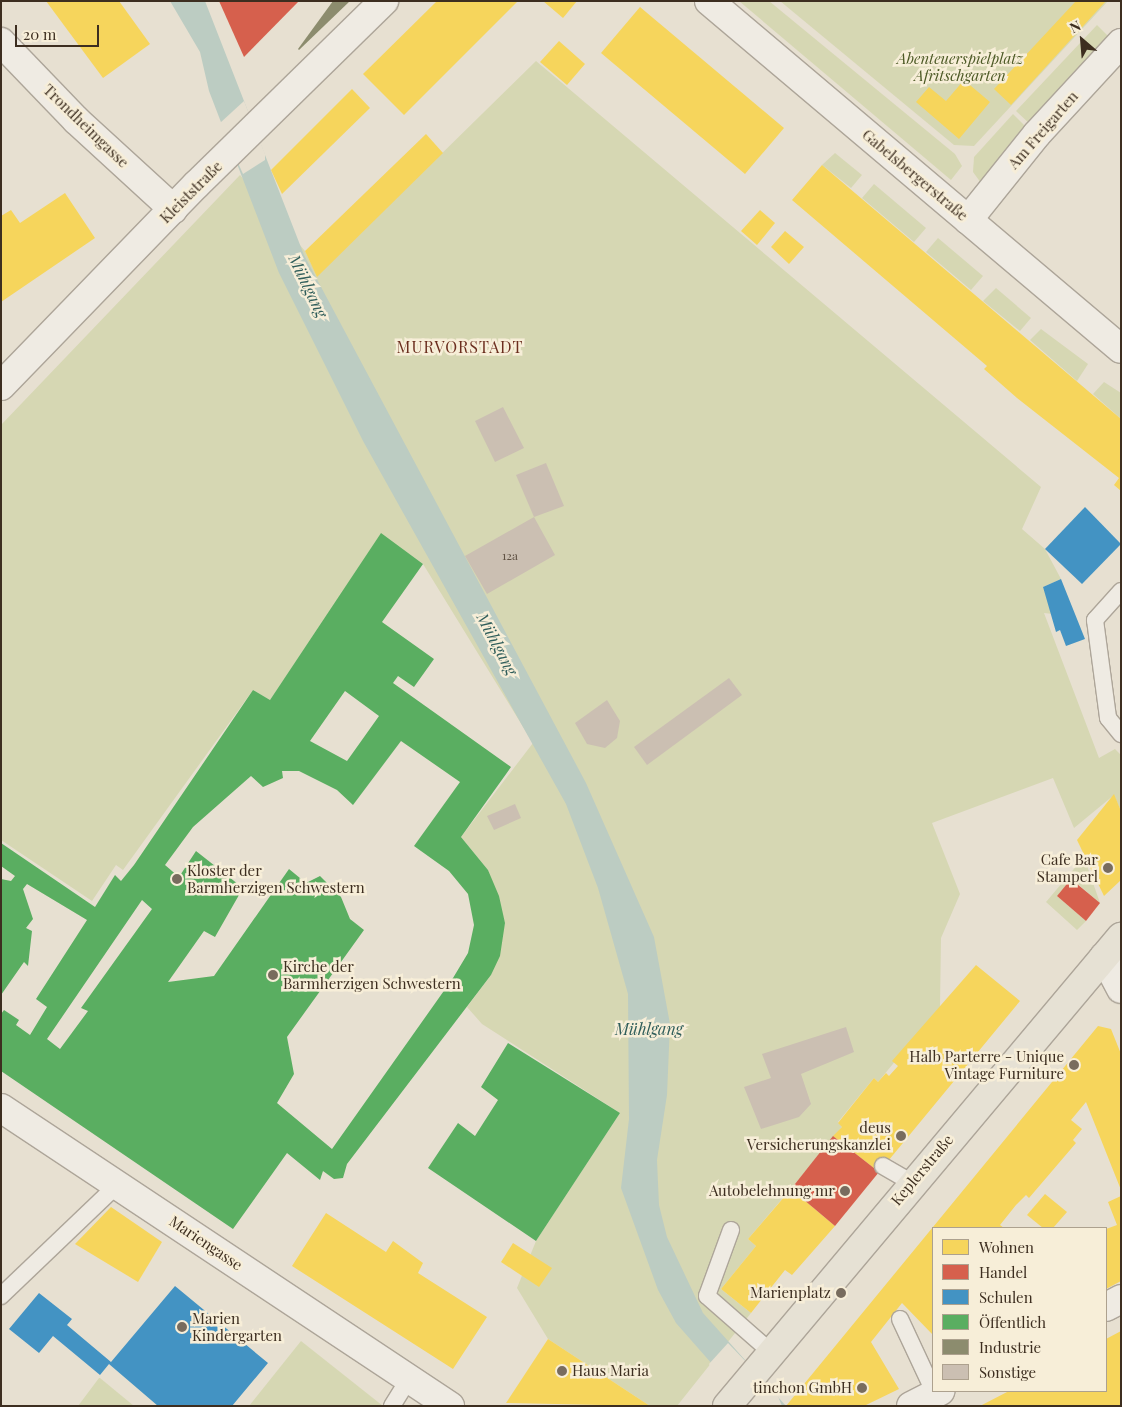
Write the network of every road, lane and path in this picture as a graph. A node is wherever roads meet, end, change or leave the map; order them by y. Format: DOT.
graph roads {
  1 [pos="384,1"];
  2 [pos="709,1"];
  3 [pos="1,42"];
  4 [pos="1121,43"];
  5 [pos="173,208"];
  6 [pos="968,220"];
  7 [pos="1121,349"];
  8 [pos="1,386"];
  9 [pos="1121,591"];
  10 [pos="1121,734"];
  11 [pos="1112,947"];
  12 [pos="1121,989"];
  13 [pos="1,1108"];
  14 [pos="883,1166"];
  15 [pos="911,1182"];
  16 [pos="118,1184"];
  17 [pos="731,1230"];
  18 [pos="1,1296"];
  19 [pos="1121,1299"];
  20 [pos="1107,1306"];
  21 [pos="900,1318"];
  22 [pos="764,1362"];
  23 [pos="409,1379"];
  24 [pos="929,1397"];
  25 [pos="392,1406"];
  26 [pos="450,1406"];
  27 [pos="727,1406"];
  1 -- 5 [label="street, Kleiststraße"];
  2 -- 6 [label="street, Gabelsbergerstraße"];
  3 -- 5 [label="street, Trondheimgasse"];
  4 -- 6 [label="street, Am Freigarten"];
  5 -- 8 [label="street, Kleiststraße"];
  6 -- 7 [label="street, Gabelsbergerstraße"];
  9 -- 10 [label="lane"];
  11 -- 12 [label="street"];
  11 -- 15 [label="main road, Keplerstraße"];
  13 -- 16 [label="street, Mariengasse"];
  14 -- 15 [label="lane"];
  15 -- 22 [label="main road, Keplerstraße"];
  16 -- 18 [label="lane"];
  16 -- 23 [label="street, Mariengasse"];
  17 -- 22 [label="lane"];
  19 -- 20 [label="street"];
  21 -- 24 [label="lane"];
  22 -- 27 [label="main road, Keplerstraße"];
  23 -- 25 [label="lane"];
  23 -- 26 [label="street, Mariengasse"];
}
